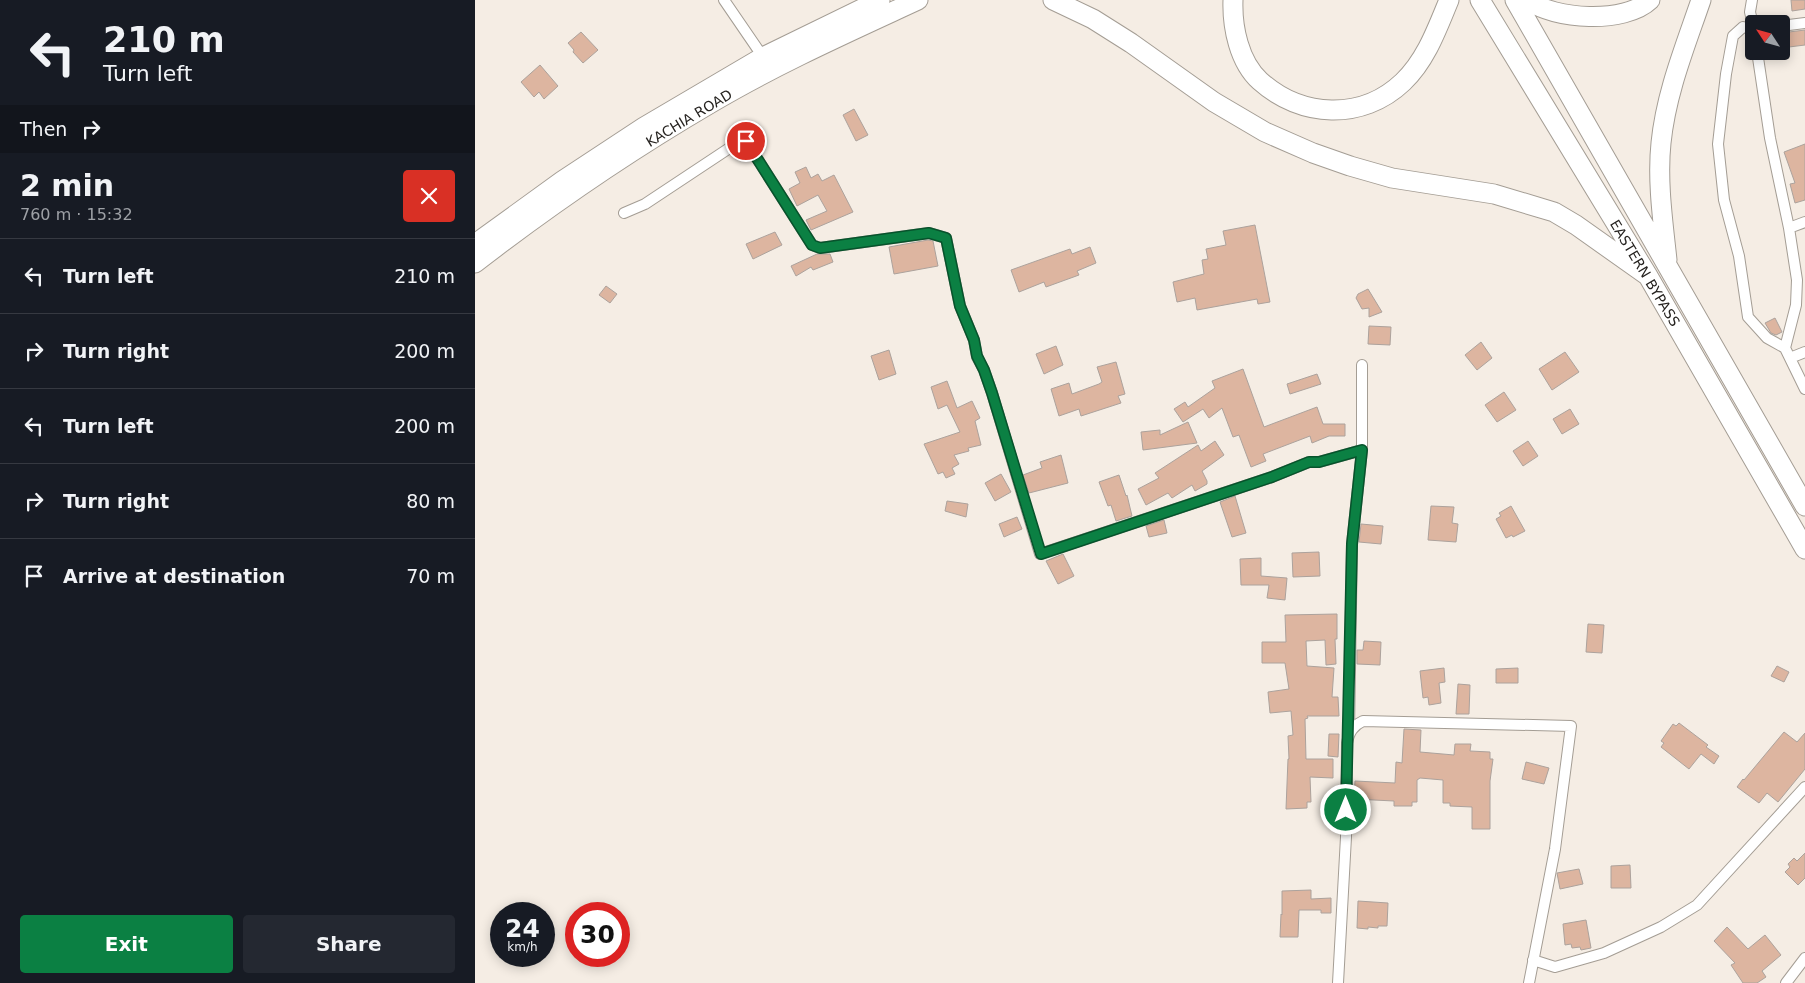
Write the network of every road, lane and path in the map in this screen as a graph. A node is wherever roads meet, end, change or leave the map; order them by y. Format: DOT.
graph roads {
  1 [pos="724,0"];
  2 [pos="880,0"];
  3 [pos="1053,0"];
  4 [pos="1233,0"];
  5 [pos="1449,0"];
  6 [pos="1480,0"];
  7 [pos="1515,0"];
  8 [pos="1528,0"];
  9 [pos="1650,0"];
  10 [pos="1701,0"];
  11 [pos="1752,0"];
  12 [pos="914,1"];
  13 [pos="1751,15"];
  14 [pos="1805,23"];
  15 [pos="1790,25"];
  16 [pos="1745,28"];
  17 [pos="763,57"];
  18 [pos="1758,60"];
  19 [pos="624,213"];
  20 [pos="1805,222"];
  21 [pos="1789,228"];
  22 [pos="475,244"];
  23 [pos="475,263"];
  24 [pos="1668,269"];
  25 [pos="1648,276"];
  26 [pos="1785,348"];
  27 [pos="1805,352"];
  28 [pos="1790,358"];
  29 [pos="1362,364"];
  30 [pos="1805,389"];
  31 [pos="1362,450"];
  32 [pos="1805,506"];
  33 [pos="1805,549"];
  34 [pos="1349,732"];
  35 [pos="1805,787"];
  36 [pos="1805,958"];
  37 [pos="1533,960"];
  38 [pos="1338,983"];
  39 [pos="1529,983"];
  40 [pos="1787,983"];
  1 -- 17 [label="street"];
  2 -- 17 [label="highway, KACHIA ROAD"];
  3 -- 25 [label="highway"];
  4 -- 5 [label="highway"];
  6 -- 25 [label="highway, EASTERN BYPASS"];
  7 -- 24 [label="highway, EASTERN BYPASS"];
  8 -- 9 [label="highway"];
  10 -- 24 [label="highway"];
  11 -- 13 [label="street"];
  12 -- 23 [label="highway, KACHIA ROAD"];
  14 -- 15 [label="street"];
  16 -- 26 [label="street"];
  17 -- 22 [label="highway, KACHIA ROAD"];
  18 -- 21 [label="street"];
  19 -- 31 [label="street"];
  20 -- 21 [label="street"];
  21 -- 26 [label="street"];
  24 -- 32 [label="highway, EASTERN BYPASS"];
  25 -- 33 [label="highway, EASTERN BYPASS"];
  26 -- 28 [label="street"];
  27 -- 28 [label="street"];
  28 -- 30 [label="street"];
  29 -- 31 [label="street"];
  31 -- 34 [label="street"];
  34 -- 37 [label="street"];
  34 -- 38 [label="street"];
  35 -- 37 [label="street"];
  36 -- 40 [label="street"];
  37 -- 39 [label="street"];
}
